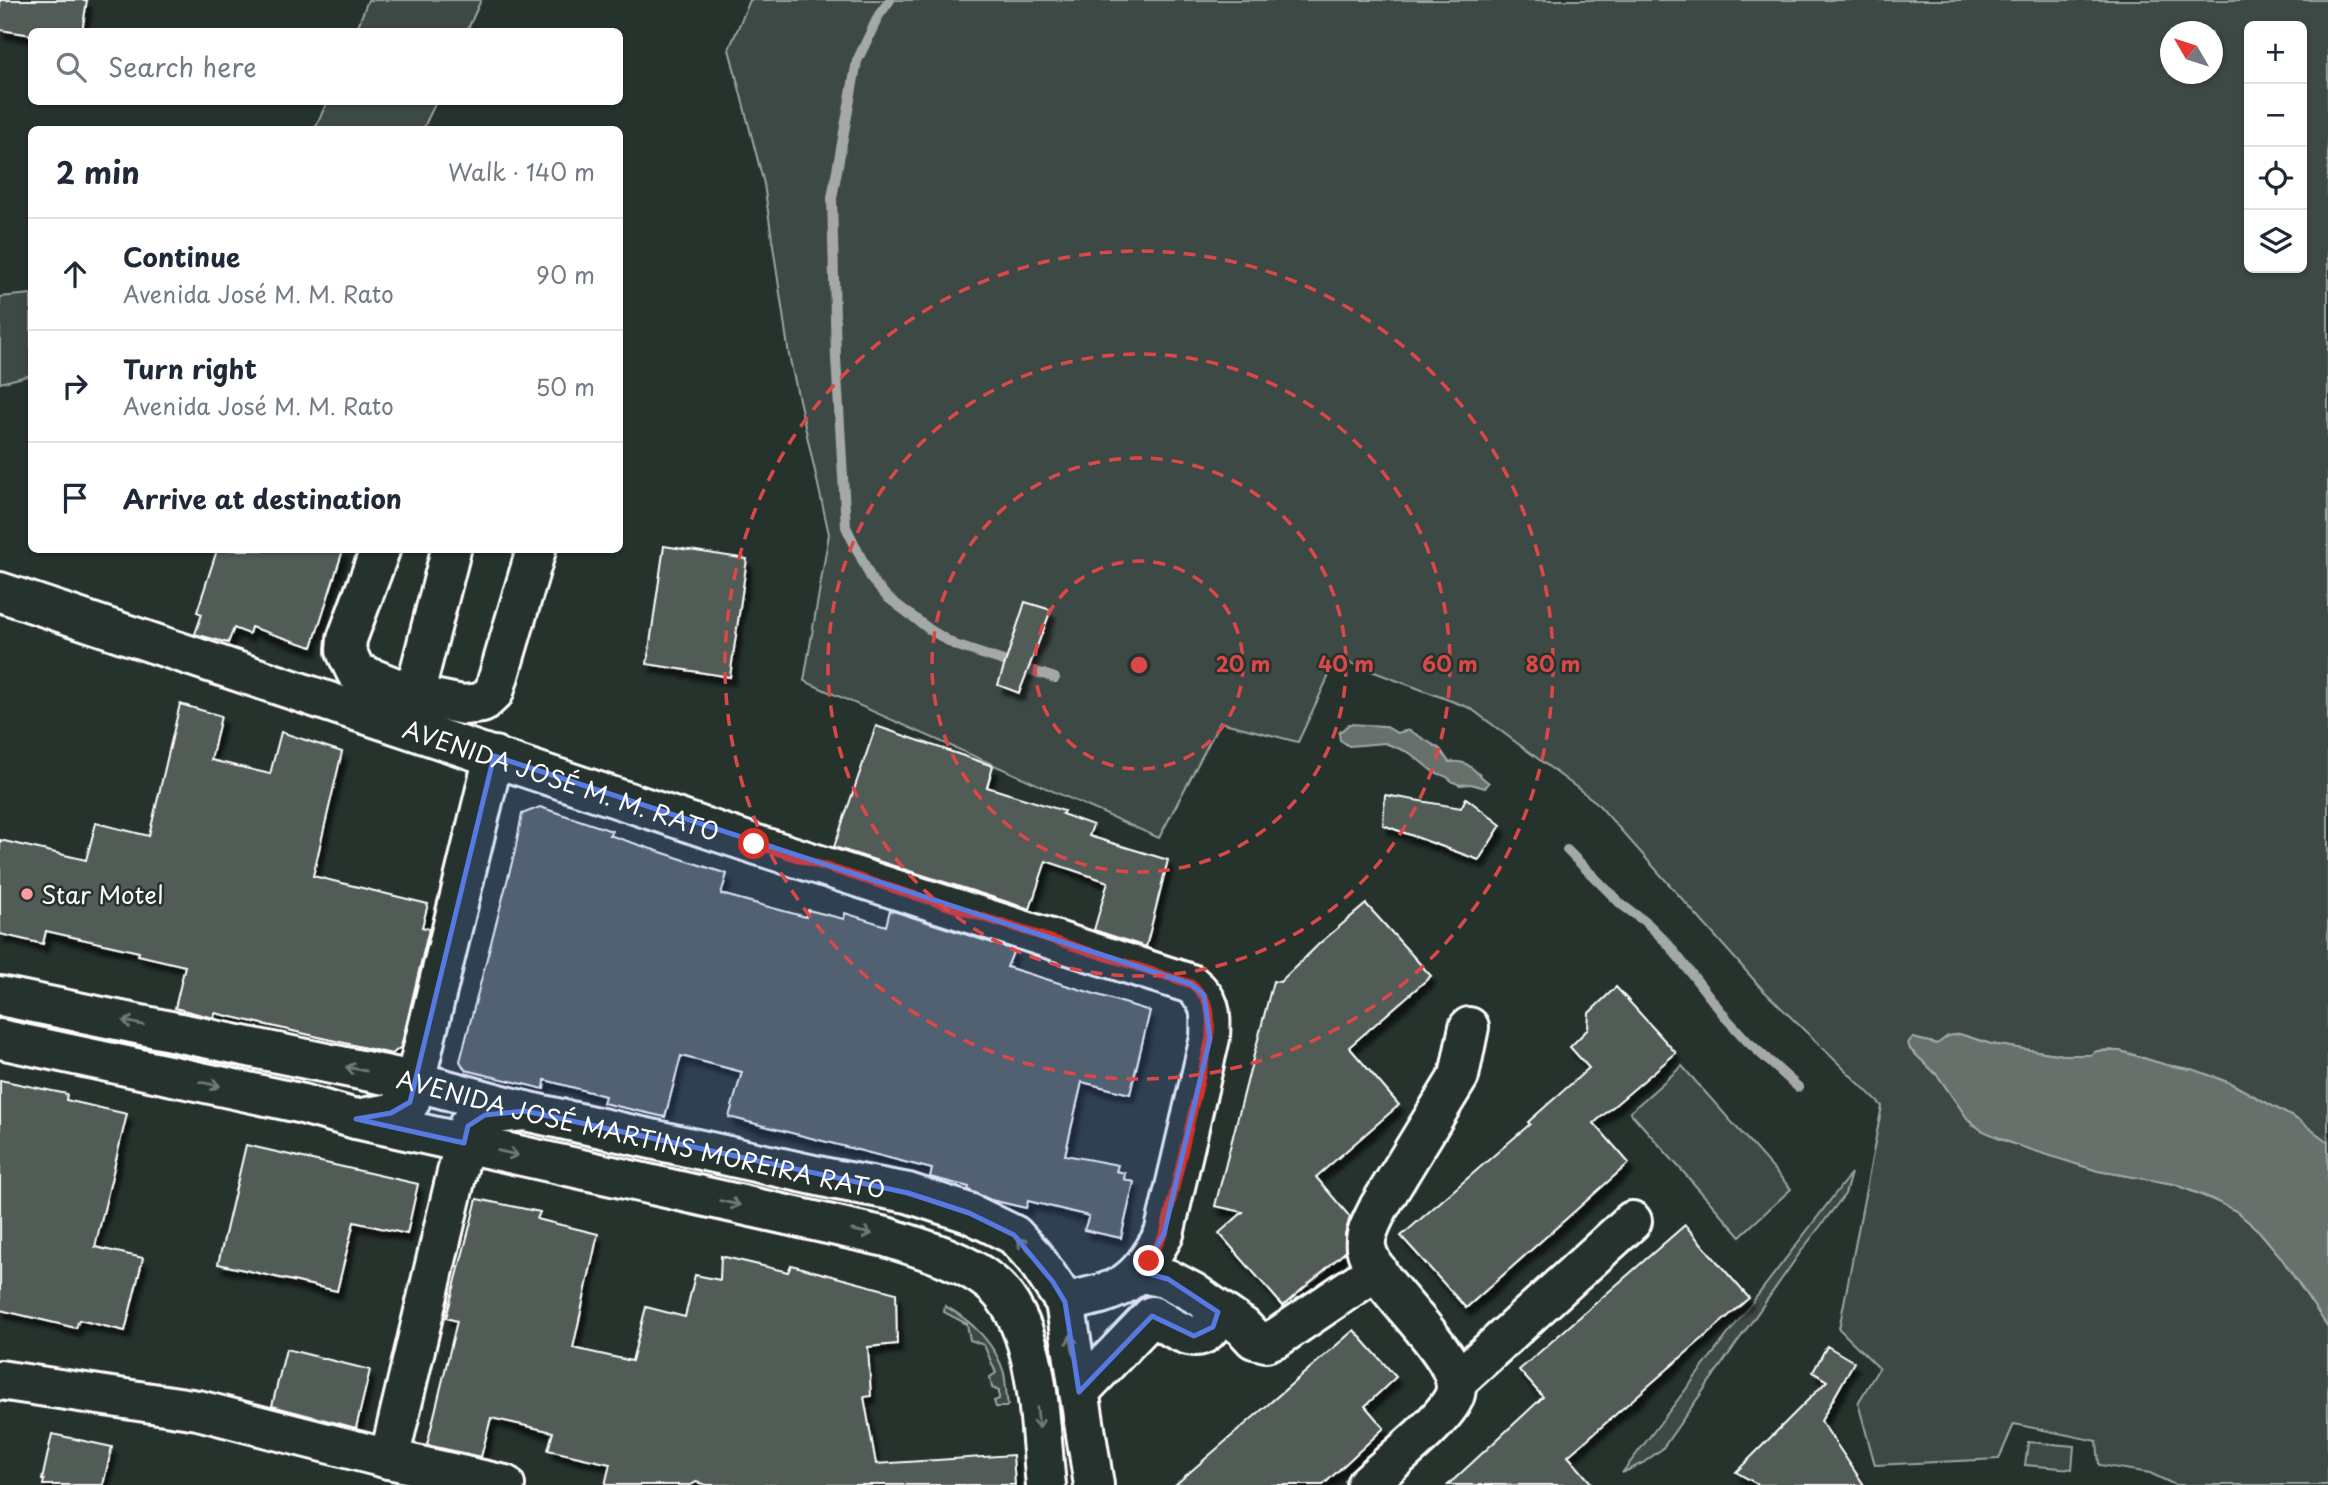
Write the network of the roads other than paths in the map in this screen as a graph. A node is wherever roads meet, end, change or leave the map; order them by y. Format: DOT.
graph roads {
  1 [pos="379,553"];
  2 [pos="450,553"];
  3 [pos="535,553"];
  4 [pos="0,592"];
  5 [pos="410,711"];
  6 [pos="494,756"];
  7 [pos="0,996"];
  8 [pos="1469,1027"];
  9 [pos="0,1039"];
  10 [pos="414,1081"];
  11 [pos="525,1111"];
  12 [pos="356,1119"];
  13 [pos="464,1143"];
  14 [pos="1632,1221"];
  15 [pos="1377,1270"];
  16 [pos="1139,1272"];
  17 [pos="1065,1302"];
  18 [pos="1219,1312"];
  19 [pos="0,1380"];
  20 [pos="1457,1381"];
  21 [pos="1079,1392"];
  22 [pos="389,1459"];
  23 [pos="505,1485"];
  24 [pos="1046,1485"];
  25 [pos="1094,1485"];
  26 [pos="1366,1485"];
  1 -- 5 [label="street"];
  2 -- 5 [label="street"];
  3 -- 5 [label="street"];
  4 -- 5 [label="street, AVENIDA JOSÉ M. M. RATO"];
  5 -- 6 [label="street, AVENIDA JOSÉ M. M. RATO"];
  6 -- 10 [label="street"];
  6 -- 16 [label="street, AVENIDA JOSÉ M. M. RATO"];
  10 -- 7 [label="street, AVENIDA JOSÉ MARTINS MOREIRA RATO, one-way"];
  8 -- 15 [label="street"];
  9 -- 12 [label="street, AVENIDA JOSÉ MARTINS MOREIRA RATO, one-way"];
  10 -- 11 [label="street, AVENIDA JOSÉ MARTINS MOREIRA RATO"];
  10 -- 12 [label="street"];
  11 -- 13 [label="street"];
  17 -- 11 [label="street, AVENIDA JOSÉ MARTINS MOREIRA RATO, one-way"];
  12 -- 13 [label="street, AVENIDA JOSÉ MARTINS MOREIRA RATO"];
  13 -- 22 [label="street"];
  13 -- 24 [label="street, AVENIDA JOSÉ MARTINS MOREIRA RATO, one-way"];
  14 -- 20 [label="street"];
  15 -- 18 [label="street"];
  15 -- 20 [label="street"];
  16 -- 17 [label="street, AVENIDA JOSÉ M. M. RATO"];
  16 -- 18 [label="street"];
  21 -- 17 [label="street, AVENIDA JOSÉ MARTINS MOREIRA RATO, one-way"];
  18 -- 21 [label="street"];
  19 -- 22 [label="street"];
  20 -- 26 [label="street"];
  21 -- 25 [label="street, AVENIDA JOSÉ MARTINS MOREIRA RATO"];
  22 -- 23 [label="street"];
}
